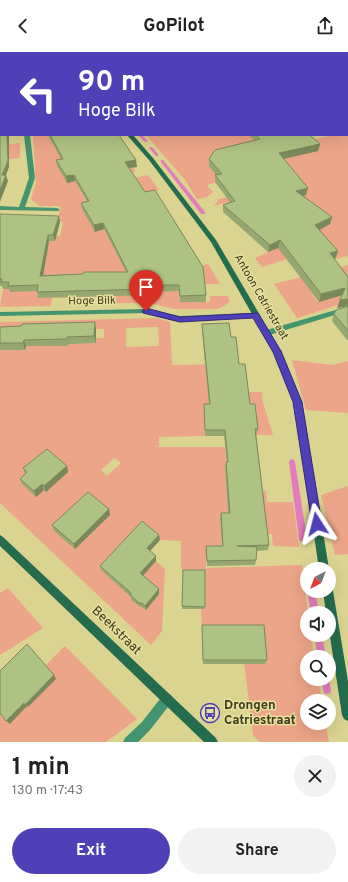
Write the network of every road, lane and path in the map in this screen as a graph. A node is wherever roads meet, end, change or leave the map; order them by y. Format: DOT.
graph roads {
  1 [pos="27,136"];
  2 [pos="131,136"];
  3 [pos="0,208"];
  4 [pos="21,209"];
  5 [pos="57,210"];
  6 [pos="348,309"];
  7 [pos="0,314"];
  8 [pos="255,315"];
  9 [pos="266,333"];
  10 [pos="0,540"];
  11 [pos="323,562"];
  12 [pos="329,598"];
  13 [pos="167,699"];
  14 [pos="348,715"];
  15 [pos="129,742"];
  16 [pos="212,742"];
  1 -- 4 [label="street"];
  2 -- 8 [label="main road, Antoon Catriestraat"];
  3 -- 4 [label="street"];
  4 -- 5 [label="street"];
  6 -- 9 [label="street"];
  7 -- 8 [label="street, Hoge Bilk"];
  8 -- 9 [label="main road, Antoon Catriestraat"];
  9 -- 11 [label="main road, Antoon Catriestraat"];
  10 -- 13 [label="main road, Beekstraat"];
  12 -- 14 [label="main road"];
  13 -- 15 [label="street"];
  13 -- 16 [label="main road, Beekstraat"];
}
